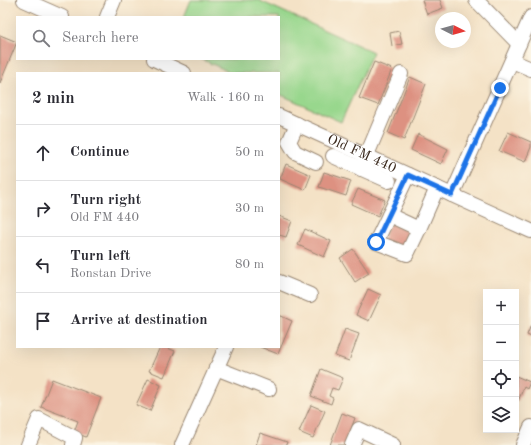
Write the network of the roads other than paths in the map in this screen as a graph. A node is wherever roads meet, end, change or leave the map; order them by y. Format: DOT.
graph roads {
  1 [pos="27,0"];
  2 [pos="114,0"];
  3 [pos="476,0"];
  4 [pos="60,16"];
  5 [pos="107,16"];
  6 [pos="531,18"];
  7 [pos="519,44"];
  8 [pos="156,60"];
  9 [pos="512,61"];
  10 [pos="531,69"];
  11 [pos="182,72"];
  12 [pos="402,74"];
  13 [pos="280,116"];
  14 [pos="297,124"];
  15 [pos="284,143"];
  16 [pos="333,156"];
  17 [pos="316,162"];
  18 [pos="364,163"];
  19 [pos="408,175"];
  20 [pos="389,181"];
  21 [pos="437,188"];
  22 [pos="452,195"];
  23 [pos="389,215"];
  24 [pos="419,229"];
  25 [pos="531,231"];
  26 [pos="280,282"];
  27 [pos="310,295"];
  28 [pos="226,348"];
  29 [pos="216,368"];
  30 [pos="269,389"];
  31 [pos="531,427"];
  32 [pos="28,445"];
  33 [pos="73,445"];
  34 [pos="182,445"];
  35 [pos="352,445"];
  36 [pos="393,445"];
  37 [pos="523,445"];
  1 -- 4 [label="street"];
  2 -- 5 [label="street"];
  3 -- 7 [label="street"];
  6 -- 7 [label="street"];
  7 -- 9 [label="street"];
  8 -- 11 [label="street"];
  9 -- 10 [label="street"];
  9 -- 22 [label="street"];
  12 -- 18 [label="street"];
  13 -- 14 [label="street, Old FM 440"];
  14 -- 15 [label="street"];
  14 -- 18 [label="street, Old FM 440"];
  15 -- 17 [label="street"];
  16 -- 18 [label="street"];
  18 -- 19 [label="street, Old FM 440"];
  18 -- 20 [label="street"];
  19 -- 21 [label="street, Old FM 440"];
  19 -- 23 [label="street"];
  21 -- 22 [label="street, Old FM 440"];
  21 -- 24 [label="street"];
  22 -- 25 [label="street, Old FM 440"];
  23 -- 24 [label="street"];
  23 -- 24 [label="street"];
  26 -- 27 [label="street"];
  28 -- 29 [label="street"];
  29 -- 30 [label="street"];
  29 -- 34 [label="street"];
  31 -- 37 [label="street"];
  32 -- 33 [label="street"];
  35 -- 36 [label="street"];
}
